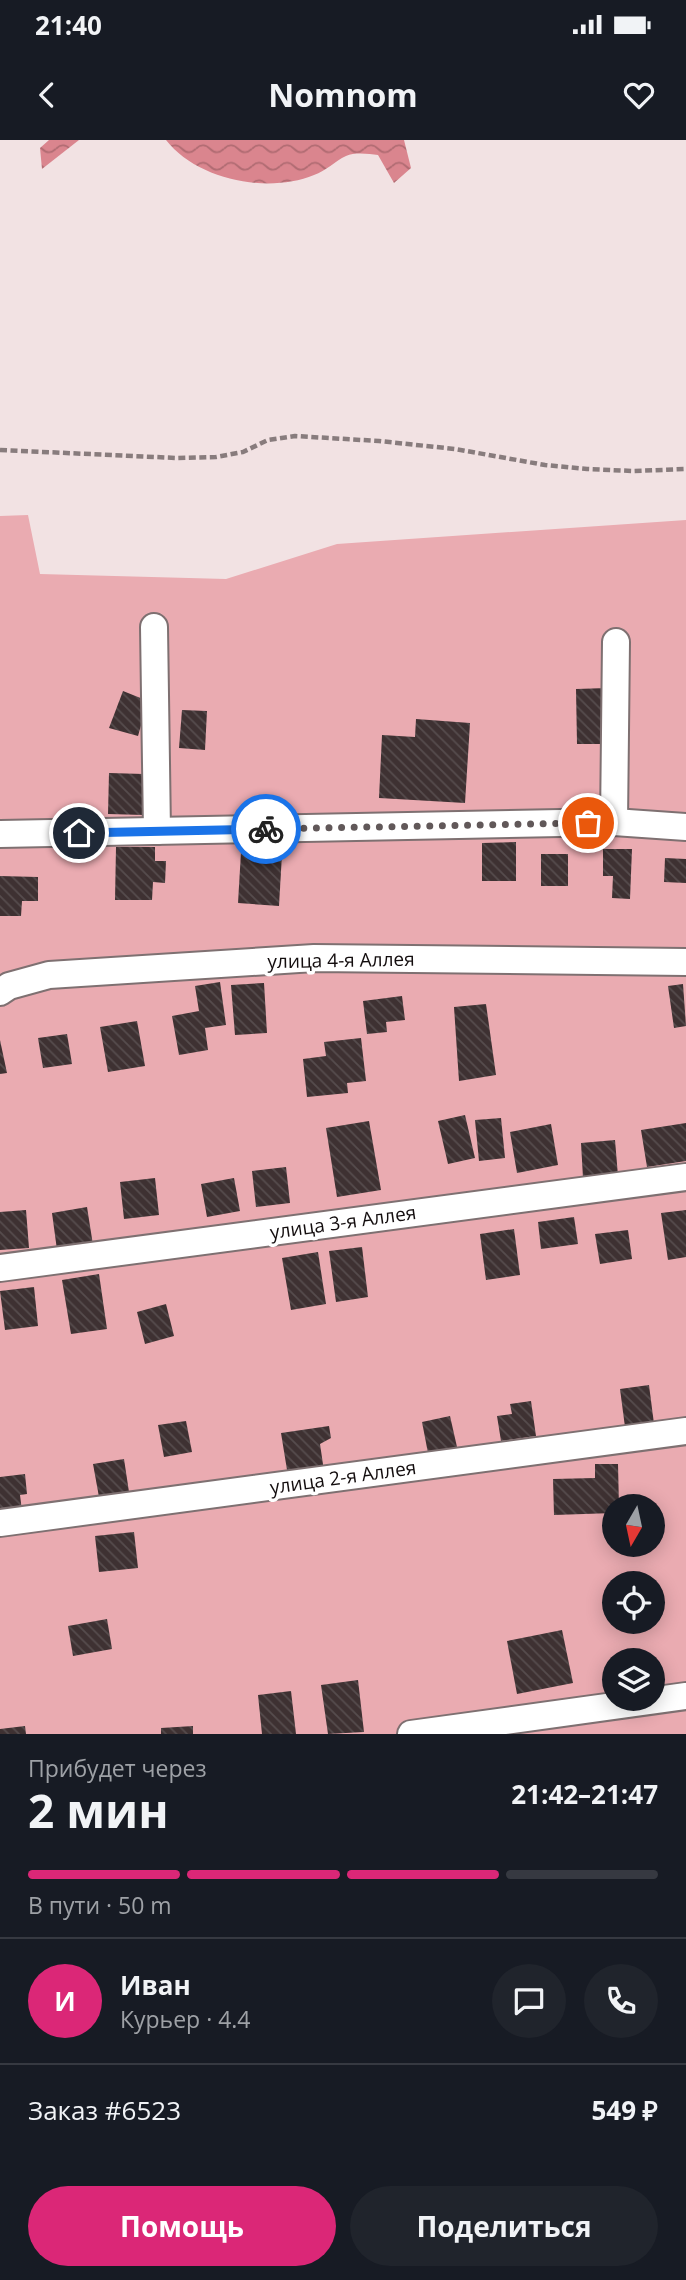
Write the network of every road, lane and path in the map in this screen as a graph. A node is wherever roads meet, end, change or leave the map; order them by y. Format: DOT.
graph roads {
  1 [pos="0,450"];
  2 [pos="686,469"];
  3 [pos="154,627"];
  4 [pos="616,642"];
  5 [pos="614,822"];
  6 [pos="686,827"];
  7 [pos="158,831"];
  8 [pos="0,834"];
  9 [pos="686,962"];
  10 [pos="0,992"];
  11 [pos="686,1177"];
  12 [pos="0,1268"];
  13 [pos="686,1431"];
  14 [pos="0,1523"];
  15 [pos="686,1696"];
  16 [pos="411,1734"];
  1 -- 2 [label="path"];
  3 -- 7 [label="street"];
  4 -- 5 [label="street"];
  5 -- 6 [label="street"];
  5 -- 7 [label="street"];
  7 -- 8 [label="street"];
  9 -- 10 [label="street, улица 4-я Аллея"];
  11 -- 12 [label="street, улица 3-я Аллея"];
  13 -- 14 [label="street, улица 2-я Аллея"];
  15 -- 16 [label="street"];
}
